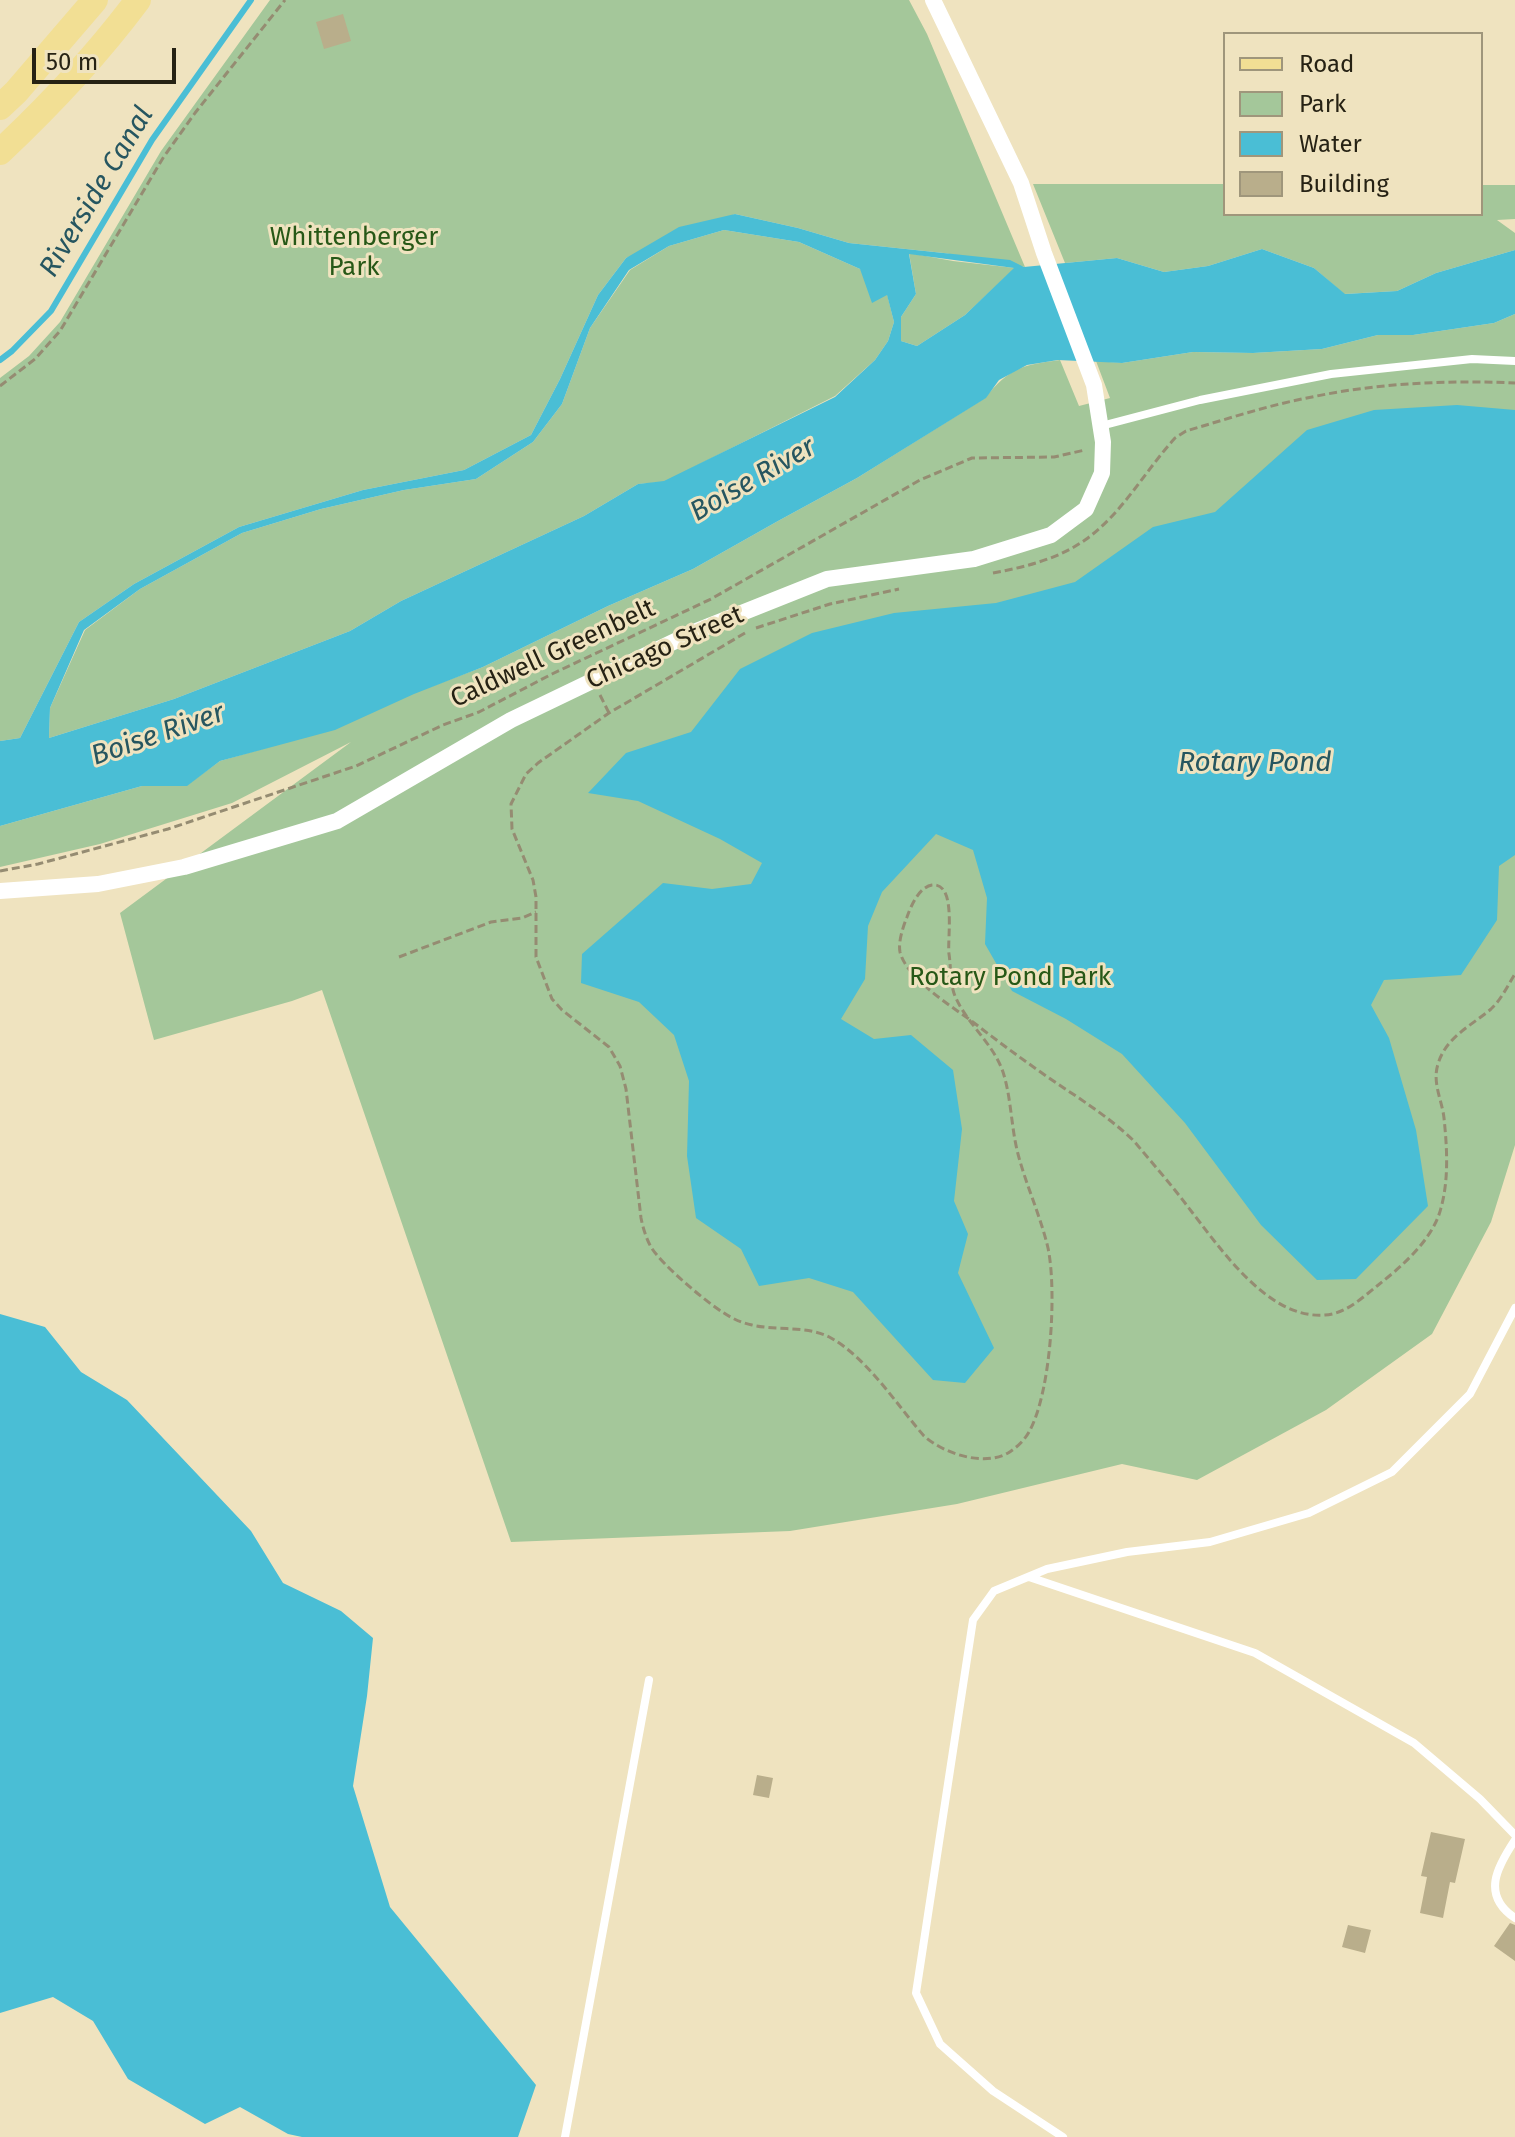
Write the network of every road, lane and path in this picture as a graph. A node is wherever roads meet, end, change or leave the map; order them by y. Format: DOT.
graph roads {
  1 [pos="95,0"];
  2 [pos="138,0"];
  3 [pos="285,0"];
  4 [pos="933,0"];
  5 [pos="0,107"];
  6 [pos="0,152"];
  7 [pos="1515,361"];
  8 [pos="1515,383"];
  9 [pos="0,386"];
  10 [pos="1102,434"];
  11 [pos="981,576"];
  12 [pos="908,587"];
  13 [pos="0,871"];
  14 [pos="0,891"];
  15 [pos="536,912"];
  16 [pos="399,957"];
  17 [pos="1515,974"];
  18 [pos="971,1021"];
  19 [pos="1515,1308"];
  20 [pos="1029,1577"];
  21 [pos="649,1680"];
  22 [pos="1515,1838"];
  23 [pos="1515,1918"];
  24 [pos="565,2137"];
  25 [pos="1063,2137"];
  1 -- 5 [label="main road"];
  2 -- 6 [label="main road"];
  3 -- 9 [label="path"];
  4 -- 10 [label="street, Chicago Street"];
  7 -- 10 [label="lane"];
  8 -- 11 [label="path"];
  10 -- 13 [label="path, Caldwell Greenbelt"];
  10 -- 14 [label="street, Chicago Street"];
  12 -- 15 [label="path"];
  15 -- 16 [label="path"];
  15 -- 18 [label="path"];
  17 -- 18 [label="path"];
  18 -- 18 [label="path"];
  19 -- 20 [label="lane"];
  20 -- 22 [label="lane"];
  20 -- 25 [label="lane"];
  21 -- 24 [label="lane"];
  22 -- 23 [label="lane"];
}
